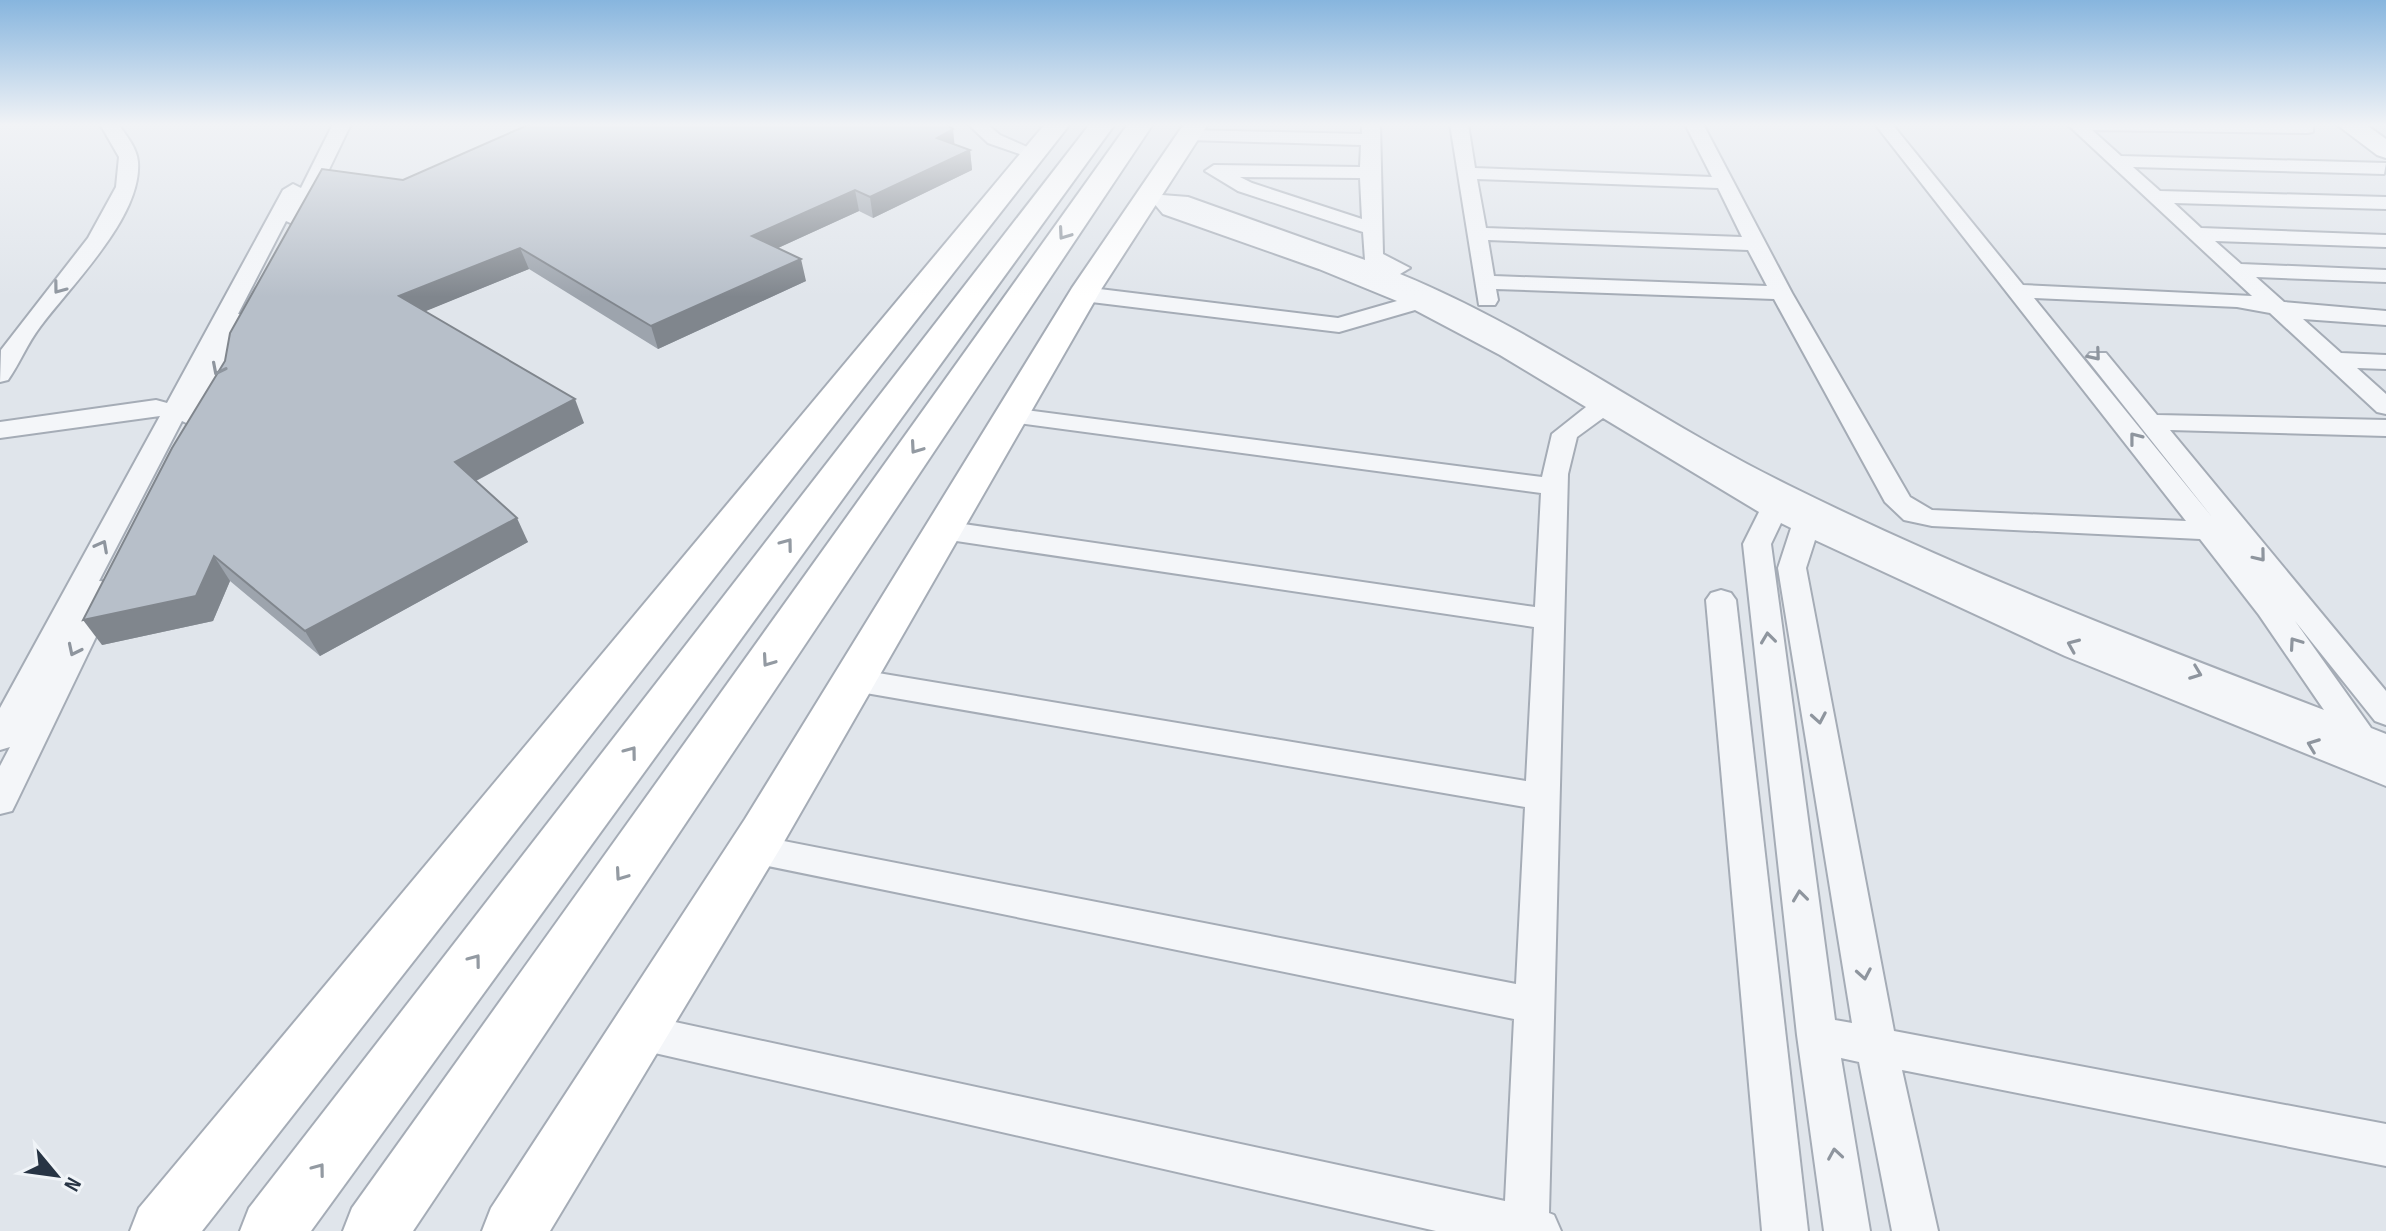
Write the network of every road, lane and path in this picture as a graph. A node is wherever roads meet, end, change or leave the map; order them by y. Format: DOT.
graph roads {
  1 [pos="106,181"];
  2 [pos="125,181"];
  3 [pos="292,181"];
  4 [pos="313,181"];
  5 [pos="1050,181"];
  6 [pos="1055,181"];
  7 [pos="1060,181"];
  8 [pos="1164,181"];
  9 [pos="1234,181"];
  10 [pos="1370,181"];
  11 [pos="1468,181"];
  12 [pos="1684,181"];
  13 [pos="1933,181"];
  14 [pos="1945,181"];
  15 [pos="2138,181"];
  16 [pos="1724,183"];
  17 [pos="2155,197"];
  18 [pos="1155,198"];
  19 [pos="2386,203"];
  20 [pos="1373,229"];
  21 [pos="1477,234"];
  22 [pos="2196,234"];
  23 [pos="2318,238"];
  24 [pos="2386,241"];
  25 [pos="1756,244"];
  26 [pos="2236,270"];
  27 [pos="2363,275"];
  28 [pos="2386,276"];
  29 [pos="1484,282"];
  30 [pos="2029,291"];
  31 [pos="1781,293"];
  32 [pos="1083,294"];
  33 [pos="1418,302"];
  34 [pos="2277,308"];
  35 [pos="1489,314"];
  36 [pos="2386,318"];
  37 [pos="0,337"];
  38 [pos="2335,360"];
  39 [pos="2386,362"];
  40 [pos="0,375"];
  41 [pos="1604,406"];
  42 [pos="2386,407"];
  43 [pos="199,408"];
  44 [pos="157,414"];
  45 [pos="1011,415"];
  46 [pos="2151,422"];
  47 [pos="2386,428"];
  48 [pos="0,430"];
  49 [pos="0,442"];
  50 [pos="1555,487"];
  51 [pos="1798,510"];
  52 [pos="943,530"];
  53 [pos="2209,531"];
  54 [pos="1721,600"];
  55 [pos="1549,619"];
  56 [pos="854,680"];
  57 [pos="2386,713"];
  58 [pos="0,738"];
  59 [pos="2380,761"];
  60 [pos="1543,797"];
  61 [pos="0,801"];
  62 [pos="753,849"];
  63 [pos="1534,1005"];
  64 [pos="638,1033"];
  65 [pos="1817,1035"];
  66 [pos="1876,1045"];
  67 [pos="2386,1145"];
  68 [pos="1530,1230"];
  69 [pos="162,1231"];
  70 [pos="272,1231"];
  71 [pos="375,1231"];
  72 [pos="514,1231"];
  73 [pos="1785,1231"];
  74 [pos="1847,1231"];
  75 [pos="1915,1231"];
  1 -- 37 [label="street"];
  2 -- 40 [label="street, one-way"];
  3 -- 44 [label="street"];
  4 -- 43 [label="street, one-way"];
  5 -- 69 [label="street"];
  70 -- 6 [label="street, one-way"];
  7 -- 71 [label="street, one-way"];
  8 -- 18 [label="street"];
  9 -- 20 [label="street"];
  10 -- 20 [label="street"];
  11 -- 21 [label="street"];
  12 -- 16 [label="street"];
  13 -- 30 [label="street"];
  14 -- 30 [label="street"];
  15 -- 17 [label="street"];
  16 -- 25 [label="street"];
  17 -- 19 [label="street"];
  17 -- 22 [label="street"];
  18 -- 32 [label="street"];
  18 -- 33 [label="street"];
  18 -- 35 [label="street"];
  20 -- 35 [label="street"];
  21 -- 25 [label="street"];
  21 -- 29 [label="street"];
  22 -- 23 [label="street"];
  22 -- 26 [label="street"];
  23 -- 24 [label="street"];
  23 -- 27 [label="street"];
  25 -- 31 [label="street"];
  26 -- 27 [label="street"];
  26 -- 34 [label="street"];
  27 -- 28 [label="street"];
  29 -- 31 [label="street"];
  29 -- 35 [label="street"];
  30 -- 34 [label="street"];
  30 -- 46 [label="street, one-way"];
  53 -- 30 [label="street, one-way"];
  31 -- 53 [label="street"];
  32 -- 33 [label="street"];
  32 -- 45 [label="street"];
  33 -- 41 [label="street"];
  34 -- 36 [label="street"];
  34 -- 38 [label="street"];
  35 -- 51 [label="street"];
  38 -- 39 [label="street"];
  38 -- 42 [label="street"];
  41 -- 50 [label="street"];
  41 -- 51 [label="street"];
  43 -- 44 [label="street"];
  43 -- 61 [label="street, one-way"];
  44 -- 48 [label="street"];
  44 -- 49 [label="street"];
  58 -- 44 [label="street, one-way"];
  45 -- 50 [label="street"];
  45 -- 52 [label="street"];
  46 -- 47 [label="street"];
  46 -- 57 [label="street, one-way"];
  50 -- 55 [label="street"];
  51 -- 59 [label="street"];
  65 -- 51 [label="street, one-way"];
  51 -- 66 [label="street, one-way"];
  52 -- 55 [label="street"];
  52 -- 56 [label="street"];
  59 -- 53 [label="street, one-way"];
  54 -- 73 [label="street"];
  55 -- 60 [label="street"];
  56 -- 60 [label="street"];
  56 -- 62 [label="street"];
  60 -- 63 [label="street"];
  62 -- 63 [label="street"];
  62 -- 64 [label="street"];
  63 -- 68 [label="street"];
  64 -- 68 [label="street"];
  64 -- 72 [label="street"];
  65 -- 66 [label="street"];
  74 -- 65 [label="street, one-way"];
  66 -- 67 [label="street"];
  66 -- 75 [label="street"];
}
